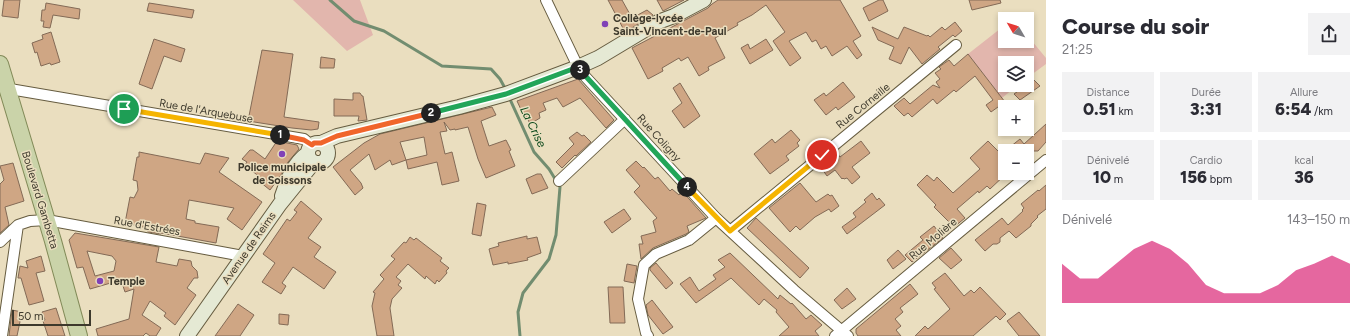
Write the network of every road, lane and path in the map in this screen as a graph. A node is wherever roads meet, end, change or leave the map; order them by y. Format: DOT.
graph roads {
  1 [pos="546,0"];
  2 [pos="704,0"];
  3 [pos="956,45"];
  4 [pos="0,64"];
  5 [pos="578,67"];
  6 [pos="4,88"];
  7 [pos="625,119"];
  8 [pos="316,151"];
  9 [pos="1046,160"];
  10 [pos="559,181"];
  11 [pos="716,218"];
  12 [pos="47,220"];
  13 [pos="18,225"];
  14 [pos="730,231"];
  15 [pos="0,242"];
  16 [pos="243,256"];
  17 [pos="841,334"];
  18 [pos="2,336"];
  19 [pos="79,336"];
  20 [pos="187,336"];
  21 [pos="648,336"];
  1 -- 5 [label="street, Rue Coligny"];
  2 -- 5 [label="main road"];
  3 -- 14 [label="street, Rue Corneille"];
  4 -- 6 [label="main road, Boulevard Gambetta"];
  5 -- 7 [label="street, Rue Coligny"];
  5 -- 8 [label="main road"];
  6 -- 8 [label="street, Rue de l'Arquebuse"];
  6 -- 12 [label="main road, Boulevard Gambetta"];
  7 -- 10 [label="street"];
  7 -- 11 [label="street, Rue Coligny"];
  8 -- 16 [label="main road, Avenue de Reims"];
  9 -- 17 [label="street, Rue Molière"];
  11 -- 14 [label="street, Rue Coligny"];
  11 -- 21 [label="street"];
  12 -- 13 [label="street, Rue d'Estrées"];
  12 -- 16 [label="street, Rue d'Estrées"];
  12 -- 19 [label="main road, Boulevard Gambetta"];
  13 -- 15 [label="street"];
  13 -- 18 [label="street"];
  14 -- 17 [label="street, Rue Coligny"];
  16 -- 20 [label="main road, Avenue de Reims"];
}
